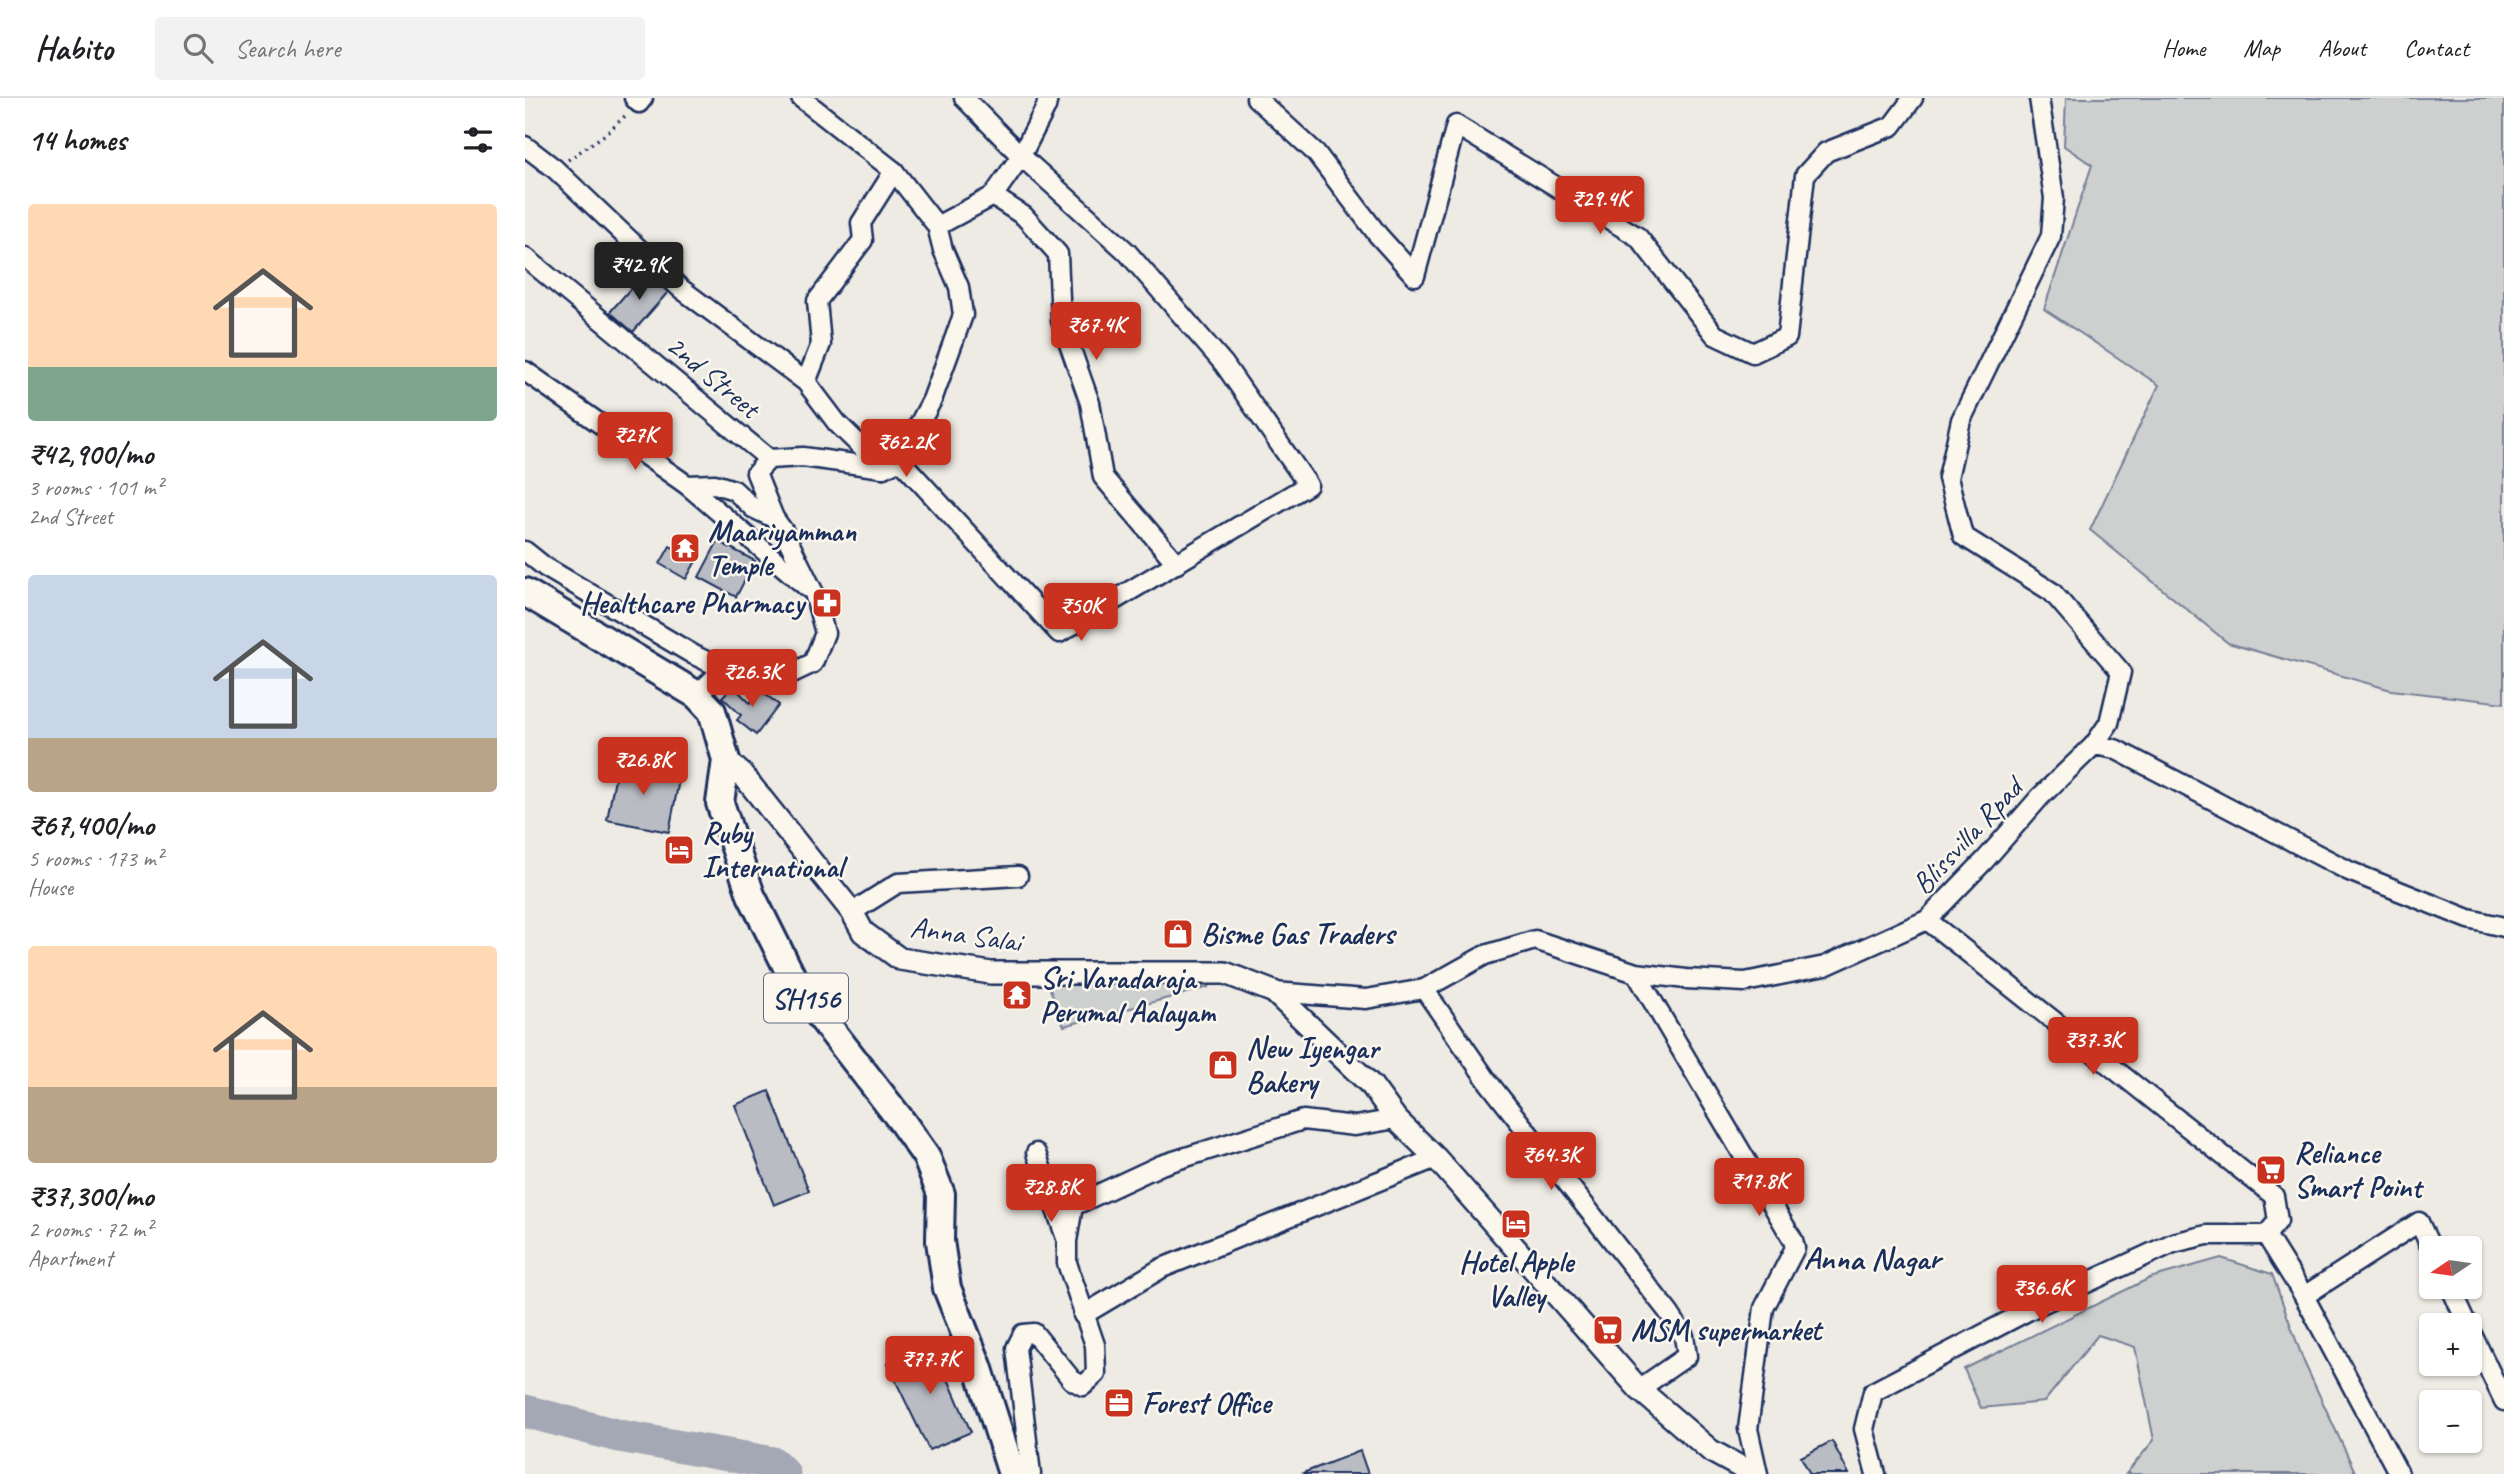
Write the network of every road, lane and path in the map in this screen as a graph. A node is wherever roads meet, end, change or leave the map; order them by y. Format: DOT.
graph roads {
  1 [pos="801,98"];
  2 [pos="964,98"];
  3 [pos="1048,98"];
  4 [pos="1256,98"];
  5 [pos="1913,98"];
  6 [pos="2039,98"];
  7 [pos="639,100"];
  8 [pos="525,146"];
  9 [pos="1021,156"];
  10 [pos="555,169"];
  11 [pos="894,171"];
  12 [pos="993,196"];
  13 [pos="937,226"];
  14 [pos="525,257"];
  15 [pos="525,371"];
  16 [pos="806,382"];
  17 [pos="769,459"];
  18 [pos="900,460"];
  19 [pos="883,468"];
  20 [pos="687,485"];
  21 [pos="774,518"];
  22 [pos="525,551"];
  23 [pos="1177,564"];
  24 [pos="525,592"];
  25 [pos="814,593"];
  26 [pos="723,670"];
  27 [pos="697,695"];
  28 [pos="2094,746"];
  29 [pos="726,760"];
  30 [pos="1019,876"];
  31 [pos="852,912"];
  32 [pos="1927,920"];
  33 [pos="2504,927"];
  34 [pos="1636,973"];
  35 [pos="1423,989"];
  36 [pos="1274,992"];
  37 [pos="1396,1119"];
  38 [pos="1036,1153"];
  39 [pos="1436,1157"];
  40 [pos="2266,1235"];
  41 [pos="2425,1236"];
  42 [pos="1067,1241"];
  43 [pos="2304,1296"];
  44 [pos="1083,1314"];
  45 [pos="2482,1354"];
  46 [pos="1639,1390"];
  47 [pos="2504,1401"];
  48 [pos="1012,1474"];
  49 [pos="1031,1474"];
  50 [pos="1755,1474"];
  51 [pos="1876,1474"];
  52 [pos="2399,1474"];
  1 -- 11 [label="street"];
  2 -- 9 [label="street"];
  3 -- 9 [label="street"];
  4 -- 5 [label="street"];
  6 -- 28 [label="street, Blissvilla Rpad"];
  7 -- 10 [label="path"];
  8 -- 10 [label="street"];
  9 -- 12 [label="street"];
  9 -- 23 [label="street"];
  10 -- 16 [label="street"];
  11 -- 13 [label="street"];
  11 -- 16 [label="street"];
  12 -- 13 [label="street"];
  12 -- 23 [label="street"];
  13 -- 18 [label="street"];
  14 -- 17 [label="street, 2nd Street"];
  15 -- 20 [label="street"];
  16 -- 19 [label="street"];
  17 -- 19 [label="street"];
  17 -- 21 [label="street"];
  18 -- 19 [label="street"];
  18 -- 23 [label="street"];
  20 -- 21 [label="street"];
  20 -- 25 [label="street"];
  21 -- 25 [label="street"];
  22 -- 26 [label="street"];
  24 -- 27 [label="main road, SH156"];
  25 -- 26 [label="street"];
  26 -- 27 [label="street"];
  27 -- 29 [label="main road, SH156"];
  28 -- 32 [label="street, Blissvilla Rpad"];
  28 -- 33 [label="street"];
  29 -- 31 [label="street, Anna Salai"];
  29 -- 48 [label="main road, SH156"];
  30 -- 31 [label="street"];
  31 -- 36 [label="street, Anna Salai"];
  32 -- 34 [label="street, Blissvilla Rpad"];
  32 -- 40 [label="street"];
  34 -- 35 [label="street, Blissvilla Rpad"];
  34 -- 50 [label="street"];
  35 -- 36 [label="street, Blissvilla Rpad"];
  35 -- 46 [label="street"];
  36 -- 37 [label="street, Anna Salai"];
  37 -- 39 [label="street, Anna Salai"];
  37 -- 42 [label="street"];
  38 -- 42 [label="street"];
  39 -- 44 [label="street"];
  39 -- 46 [label="street, Anna Salai"];
  40 -- 43 [label="street"];
  40 -- 51 [label="street"];
  41 -- 43 [label="street"];
  42 -- 44 [label="street"];
  43 -- 52 [label="street"];
  44 -- 49 [label="street"];
  45 -- 47 [label="street"];
  46 -- 50 [label="street, Anna Salai"];
}
